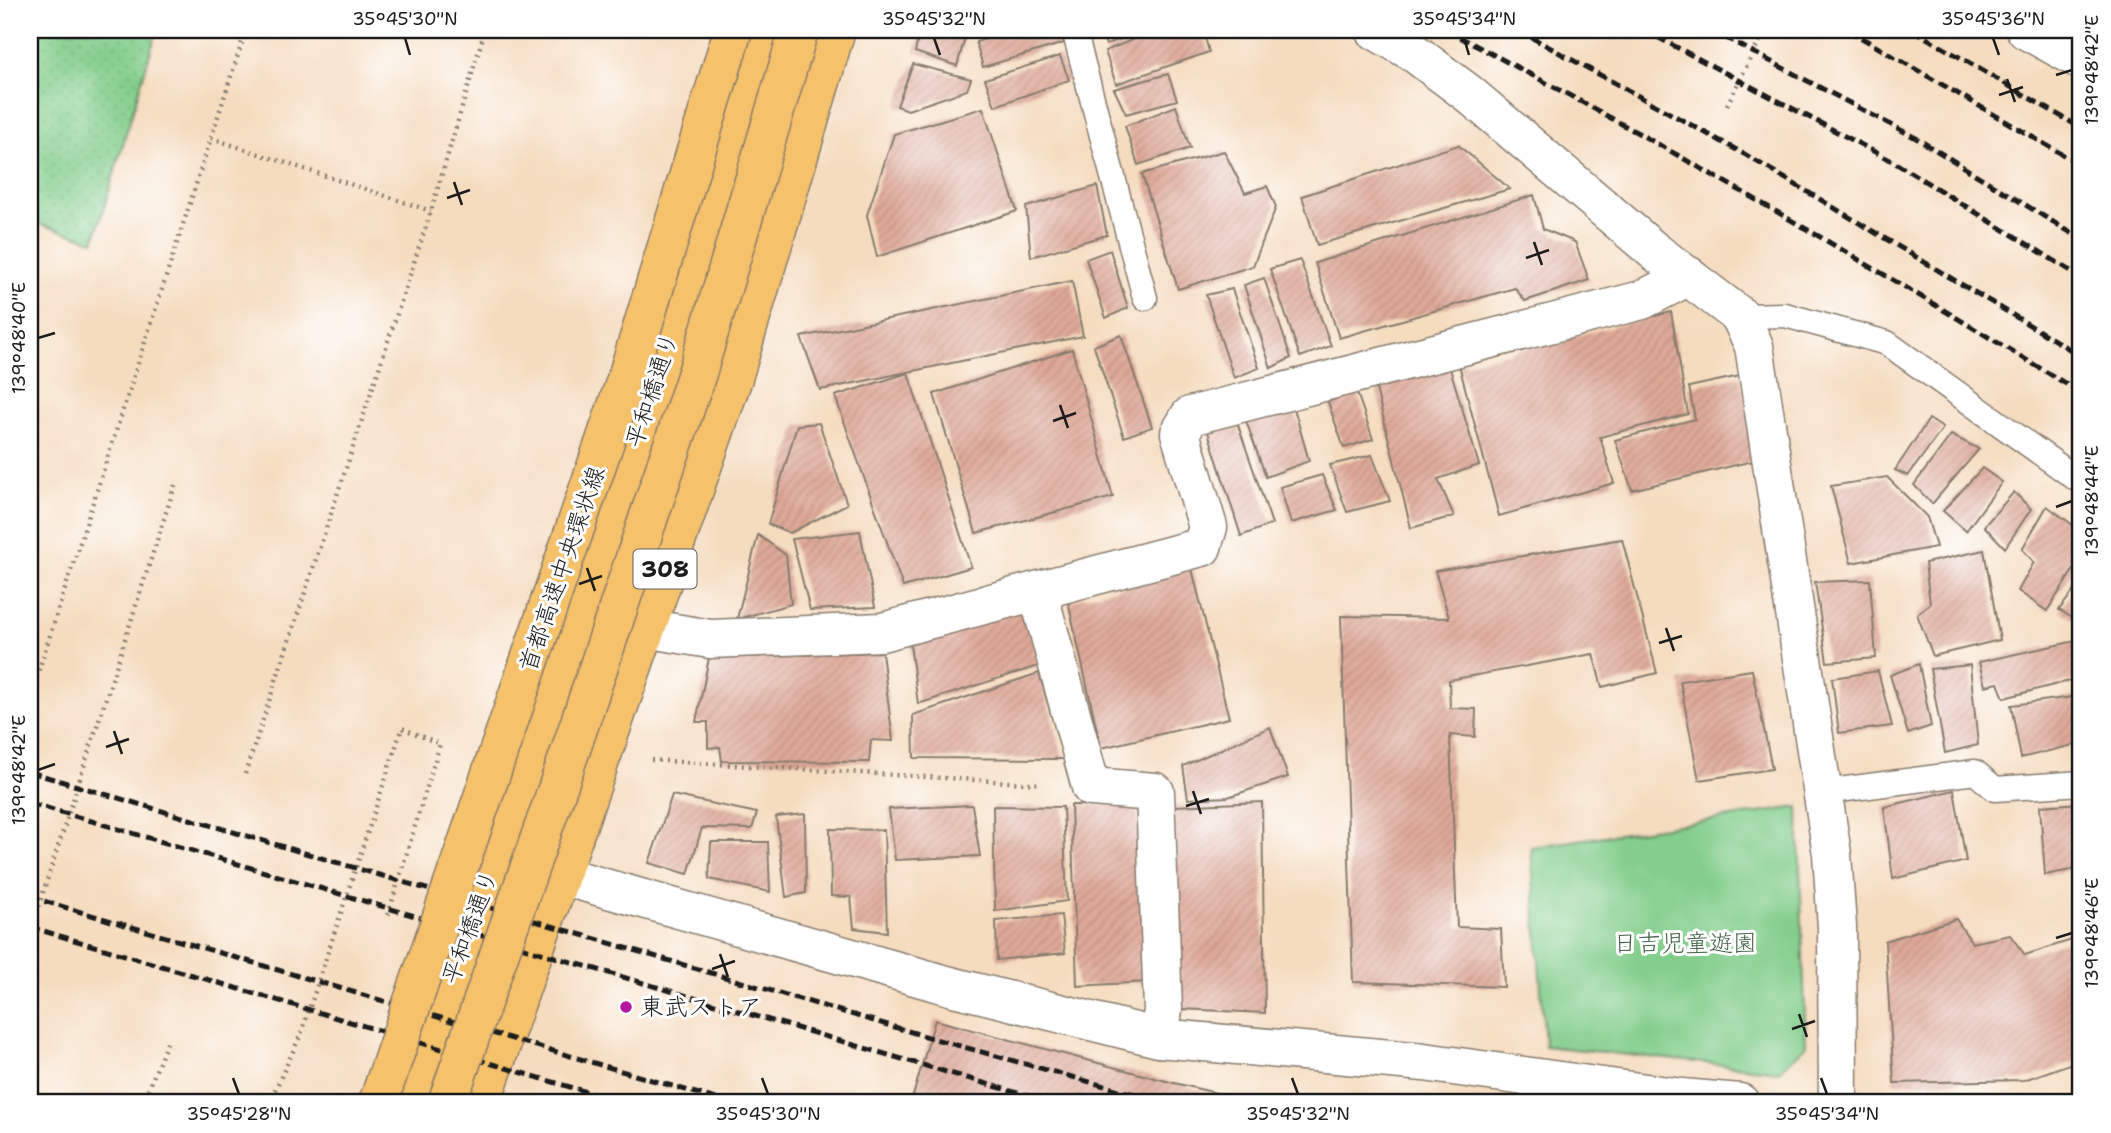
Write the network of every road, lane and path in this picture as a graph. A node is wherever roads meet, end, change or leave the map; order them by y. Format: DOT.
graph roads {
  1 [pos="246,30"];
  2 [pos="485,30"];
  3 [pos="733,30"];
  4 [pos="763,30"];
  5 [pos="799,30"];
  6 [pos="836,30"];
  7 [pos="1073,30"];
  8 [pos="1375,30"];
  9 [pos="1765,30"];
  10 [pos="2026,30"];
  11 [pos="2081,60"];
  12 [pos="1727,105"];
  13 [pos="211,138"];
  14 [pos="431,211"];
  15 [pos="1689,276"];
  16 [pos="1145,298"];
  17 [pos="1740,316"];
  18 [pos="2081,482"];
  19 [pos="175,485"];
  20 [pos="1038,592"];
  21 [pos="645,628"];
  22 [pos="30,696"];
  23 [pos="651,760"];
  24 [pos="245,774"];
  25 [pos="2081,783"];
  26 [pos="1091,787"];
  27 [pos="1824,792"];
  28 [pos="559,874"];
  29 [pos="384,928"];
  30 [pos="30,933"];
  31 [pos="1159,1038"];
  32 [pos="168,1040"];
  33 [pos="479,1102"];
  34 [pos="143,1103"];
  35 [pos="269,1103"];
  36 [pos="378,1103"];
  37 [pos="407,1103"];
  38 [pos="1740,1103"];
  39 [pos="1838,1103"];
  1 -- 13 [label="path"];
  2 -- 14 [label="path"];
  3 -- 36 [label="main road, 首都高速中央環状線, bridge"];
  4 -- 37 [label="main road, 平和橋通り / 308"];
  5 -- 33 [label="main road, bridge"];
  6 -- 21 [label="main road, 308"];
  7 -- 16 [label="lane"];
  8 -- 15 [label="street"];
  9 -- 12 [label="path"];
  10 -- 11 [label="street"];
  13 -- 14 [label="path"];
  13 -- 22 [label="path"];
  14 -- 24 [label="path"];
  15 -- 17 [label="street"];
  15 -- 20 [label="street"];
  17 -- 18 [label="lane"];
  17 -- 27 [label="street"];
  19 -- 30 [label="path"];
  20 -- 21 [label="street"];
  20 -- 26 [label="street"];
  21 -- 28 [label="main road, 308"];
  23 -- 26 [label="path"];
  25 -- 27 [label="lane"];
  26 -- 31 [label="street"];
  27 -- 39 [label="street"];
  28 -- 31 [label="street"];
  28 -- 33 [label="main road, 308"];
  29 -- 35 [label="path"];
  31 -- 38 [label="street"];
  32 -- 34 [label="path"];
}
